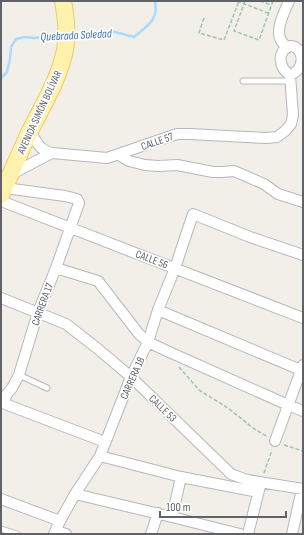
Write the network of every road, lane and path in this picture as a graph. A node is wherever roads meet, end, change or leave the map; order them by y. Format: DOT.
graph roads {
  1 [pos="54,1"];
  2 [pos="63,1"];
  3 [pos="238,1"];
  4 [pos="260,1"];
  5 [pos="272,1"];
  6 [pos="288,1"];
  7 [pos="244,2"];
  8 [pos="271,5"];
  9 [pos="268,13"];
  10 [pos="204,18"];
  11 [pos="61,21"];
  12 [pos="287,47"];
  13 [pos="61,48"];
  14 [pos="291,78"];
  15 [pos="243,81"];
  16 [pos="30,132"];
  17 [pos="52,153"];
  18 [pos="119,155"];
  19 [pos="4,187"];
  20 [pos="303,202"];
  21 [pos="70,228"];
  22 [pos="303,254"];
  23 [pos="56,268"];
  24 [pos="175,268"];
  25 [pos="1,298"];
  26 [pos="158,310"];
  27 [pos="38,312"];
  28 [pos="303,318"];
  29 [pos="148,342"];
  30 [pos="179,366"];
  31 [pos="302,369"];
  32 [pos="19,376"];
  33 [pos="131,377"];
  34 [pos="47,388"];
  35 [pos="4,397"];
  36 [pos="288,405"];
  37 [pos="303,411"];
  38 [pos="275,441"];
  39 [pos="106,442"];
  40 [pos="303,451"];
  41 [pos="100,456"];
  42 [pos="181,477"];
  43 [pos="261,482"];
  44 [pos="303,489"];
  45 [pos="258,492"];
  46 [pos="75,494"];
  47 [pos="1,499"];
  48 [pos="158,513"];
  49 [pos="172,517"];
  50 [pos="1,529"];
  51 [pos="201,529"];
  52 [pos="59,530"];
  53 [pos="17,534"];
  54 [pos="151,534"];
  55 [pos="240,534"];
  56 [pos="248,534"];
  57 [pos="292,534"];
  1 -- 11 [label="main road, AVENIDA SIMÓN BOLÍVAR"];
  2 -- 11 [label="main road, AVENIDA SIMÓN BOLÍVAR"];
  3 -- 7 [label="path"];
  3 -- 10 [label="path"];
  4 -- 8 [label="path"];
  5 -- 8 [label="path"];
  6 -- 12 [label="street"];
  7 -- 9 [label="path"];
  7 -- 9 [label="path"];
  8 -- 9 [label="path"];
  11 -- 13 [label="main road, AVENIDA SIMÓN BOLÍVAR"];
  12 -- 14 [label="street"];
  12 -- 14 [label="street"];
  13 -- 16 [label="main road, AVENIDA SIMÓN BOLÍVAR"];
  13 -- 19 [label="main road, AVENIDA SIMÓN BOLÍVAR"];
  14 -- 15 [label="lane"];
  14 -- 18 [label="street, CALLE 57"];
  16 -- 17 [label="street, CALLE 57"];
  16 -- 19 [label="main road, AVENIDA SIMÓN BOLÍVAR"];
  17 -- 18 [label="street, CALLE 57"];
  17 -- 19 [label="street"];
  18 -- 20 [label="street"];
  19 -- 21 [label="street, CALLE 56"];
  19 -- 21 [label="street, CARRERA 17"];
  21 -- 23 [label="street, CARRERA 17"];
  21 -- 24 [label="street, CALLE 56"];
  22 -- 24 [label="street, CARRERA 18"];
  23 -- 27 [label="street, CARRERA 17"];
  23 -- 29 [label="street"];
  24 -- 26 [label="street, CARRERA 18"];
  24 -- 28 [label="street, CALLE 56"];
  25 -- 27 [label="street, CALLE 53"];
  26 -- 29 [label="street, CARRERA 18"];
  26 -- 31 [label="street"];
  27 -- 32 [label="street, CARRERA 17"];
  27 -- 33 [label="street, CALLE 53"];
  29 -- 33 [label="street, CARRERA 18"];
  29 -- 36 [label="street"];
  30 -- 38 [label="path"];
  31 -- 36 [label="street"];
  32 -- 34 [label="lane"];
  32 -- 35 [label="street, CARRERA 17"];
  33 -- 39 [label="street, CARRERA 18"];
  33 -- 43 [label="street, CALLE 53"];
  35 -- 39 [label="street"];
  36 -- 37 [label="street"];
  36 -- 38 [label="street"];
  38 -- 40 [label="path"];
  38 -- 43 [label="path"];
  39 -- 41 [label="street, CARRERA 18"];
  41 -- 42 [label="street"];
  41 -- 46 [label="street, CARRERA 18"];
  42 -- 45 [label="street"];
  42 -- 49 [label="street"];
  43 -- 44 [label="street, CALLE 53"];
  43 -- 45 [label="street"];
  44 -- 57 [label="street"];
  45 -- 56 [label="street"];
  46 -- 48 [label="street"];
  46 -- 52 [label="street, CARRERA 18"];
  47 -- 52 [label="street"];
  48 -- 49 [label="street"];
  48 -- 54 [label="street"];
  49 -- 51 [label="street"];
  50 -- 53 [label="lane"];
  51 -- 55 [label="street"];
}
